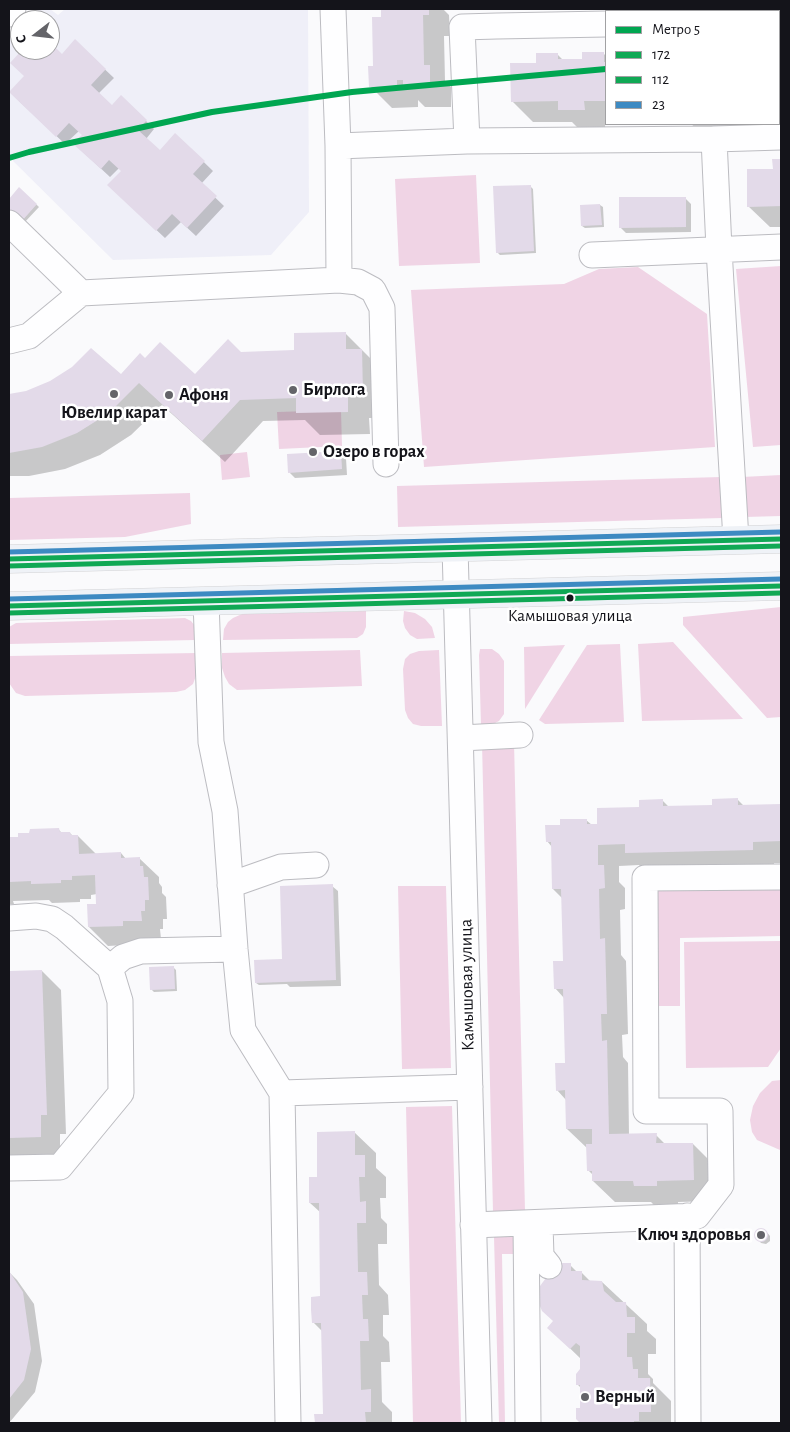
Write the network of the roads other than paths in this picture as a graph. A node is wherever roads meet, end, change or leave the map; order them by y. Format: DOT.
graph roads {
  1 [pos="14,9"];
  2 [pos="334,9"];
  3 [pos="9,14"];
  4 [pos="605,24"];
  5 [pos="781,137"];
  6 [pos="714,139"];
  7 [pos="467,141"];
  8 [pos="338,146"];
  9 [pos="9,223"];
  10 [pos="781,247"];
  11 [pos="719,249"];
  12 [pos="592,255"];
  13 [pos="339,280"];
  14 [pos="81,293"];
  15 [pos="9,341"];
  16 [pos="386,464"];
  17 [pos="781,538"];
  18 [pos="736,540"];
  19 [pos="456,547"];
  20 [pos="9,559"];
  21 [pos="781,586"];
  22 [pos="457,594"];
  23 [pos="206,601"];
  24 [pos="9,606"];
  25 [pos="520,735"];
  26 [pos="460,738"];
  27 [pos="316,864"];
  28 [pos="781,878"];
  29 [pos="230,885"];
  30 [pos="9,918"];
  31 [pos="235,949"];
  32 [pos="110,968"];
  33 [pos="470,1087"];
  34 [pos="282,1093"];
  35 [pos="9,1168"];
  36 [pos="687,1216"];
  37 [pos="533,1223"];
  38 [pos="473,1225"];
  39 [pos="549,1266"];
  40 [pos="288,1423"];
  41 [pos="478,1423"];
  42 [pos="528,1423"];
  43 [pos="688,1423"];
  1 -- 3 [label="street"];
  2 -- 8 [label="street"];
  4 -- 7 [label="street"];
  5 -- 6 [label="street"];
  6 -- 7 [label="street"];
  6 -- 11 [label="street"];
  7 -- 8 [label="street"];
  8 -- 13 [label="street"];
  9 -- 14 [label="street"];
  10 -- 11 [label="street"];
  11 -- 12 [label="street"];
  11 -- 18 [label="street"];
  13 -- 14 [label="street"];
  13 -- 16 [label="street"];
  14 -- 15 [label="street"];
  17 -- 18 [label="main road"];
  18 -- 19 [label="main road"];
  19 -- 20 [label="main road"];
  19 -- 22 [label="street, Камышовая улица"];
  21 -- 22 [label="main road"];
  22 -- 23 [label="main road"];
  22 -- 26 [label="street, Камышовая улица"];
  23 -- 24 [label="main road"];
  23 -- 29 [label="street"];
  25 -- 26 [label="street"];
  26 -- 33 [label="street, Камышовая улица"];
  27 -- 29 [label="street"];
  28 -- 36 [label="street"];
  29 -- 31 [label="street"];
  30 -- 32 [label="street"];
  31 -- 32 [label="street"];
  31 -- 34 [label="street"];
  32 -- 35 [label="street"];
  33 -- 34 [label="street"];
  33 -- 38 [label="street, Камышовая улица"];
  34 -- 40 [label="street"];
  36 -- 37 [label="street"];
  36 -- 43 [label="street"];
  37 -- 38 [label="street"];
  37 -- 39 [label="street"];
  37 -- 42 [label="street"];
  38 -- 41 [label="street, Камышовая улица"];
}
